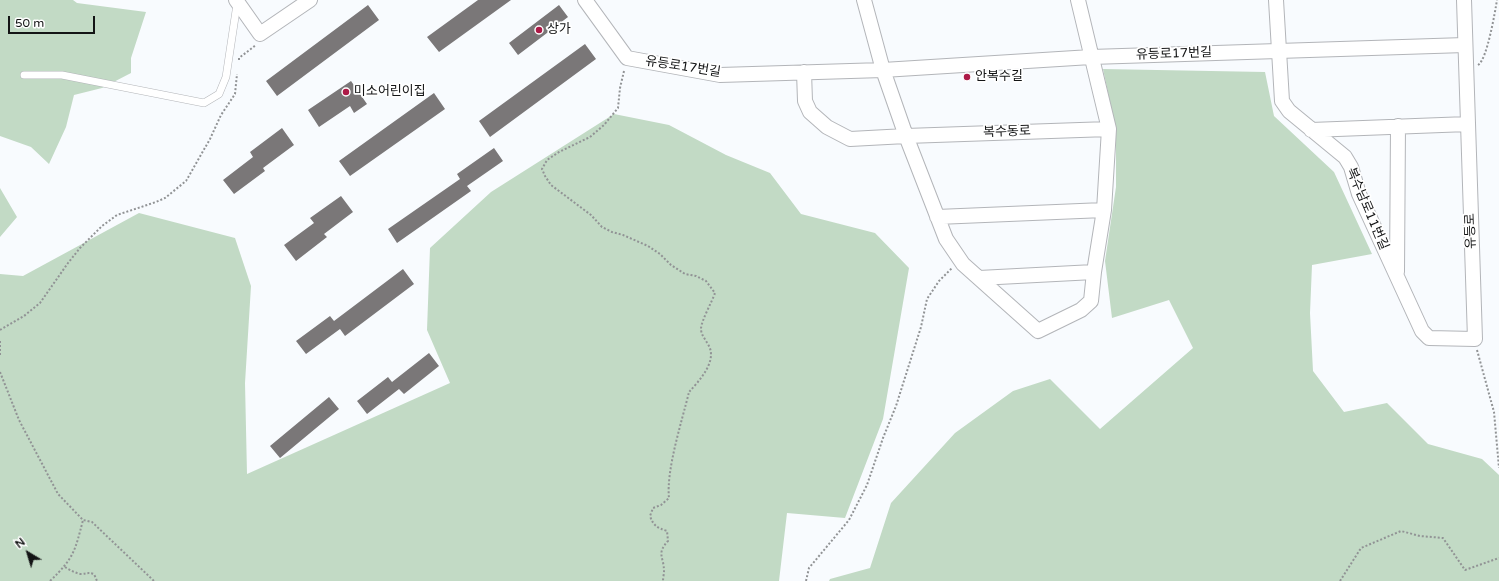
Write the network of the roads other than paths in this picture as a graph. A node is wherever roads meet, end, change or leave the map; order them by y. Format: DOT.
graph roads {
  1 [pos="310,0"];
  2 [pos="585,0"];
  3 [pos="864,0"];
  4 [pos="1078,0"];
  5 [pos="1276,0"];
  6 [pos="1464,0"];
  7 [pos="237,1"];
  8 [pos="1465,45"];
  9 [pos="1278,50"];
  10 [pos="1091,57"];
  11 [pos="883,70"];
  12 [pos="804,72"];
  13 [pos="24,75"];
  14 [pos="1468,124"];
  15 [pos="1398,126"];
  16 [pos="1108,129"];
  17 [pos="1311,130"];
  18 [pos="906,136"];
  19 [pos="1104,210"];
  20 [pos="937,217"];
  21 [pos="1094,272"];
  22 [pos="1397,277"];
  23 [pos="979,278"];
  24 [pos="1475,339"];
  1 -- 7 [label="street"];
  2 -- 12 [label="street, 유등로17번길"];
  3 -- 11 [label="street"];
  4 -- 10 [label="street"];
  5 -- 9 [label="street, 복수남로11번길"];
  6 -- 8 [label="street, 유등로"];
  7 -- 13 [label="lane"];
  8 -- 9 [label="street, 유등로17번길"];
  8 -- 14 [label="street, 유등로"];
  9 -- 10 [label="street, 유등로17번길"];
  9 -- 17 [label="street, 복수남로11번길"];
  10 -- 11 [label="street, 유등로17번길"];
  10 -- 16 [label="street"];
  11 -- 12 [label="street, 유등로17번길"];
  11 -- 18 [label="street"];
  12 -- 18 [label="street, 복수동로"];
  14 -- 15 [label="street"];
  14 -- 24 [label="street, 유등로"];
  15 -- 17 [label="street"];
  15 -- 22 [label="street, 복수남로11번길"];
  16 -- 18 [label="street, 복수동로"];
  16 -- 19 [label="street"];
  17 -- 22 [label="street, 복수남로11번길"];
  18 -- 20 [label="street"];
  19 -- 20 [label="street"];
  19 -- 21 [label="street"];
  20 -- 23 [label="street"];
  21 -- 23 [label="street"];
  21 -- 23 [label="street"];
  22 -- 24 [label="street, 복수남로11번길"];
}
